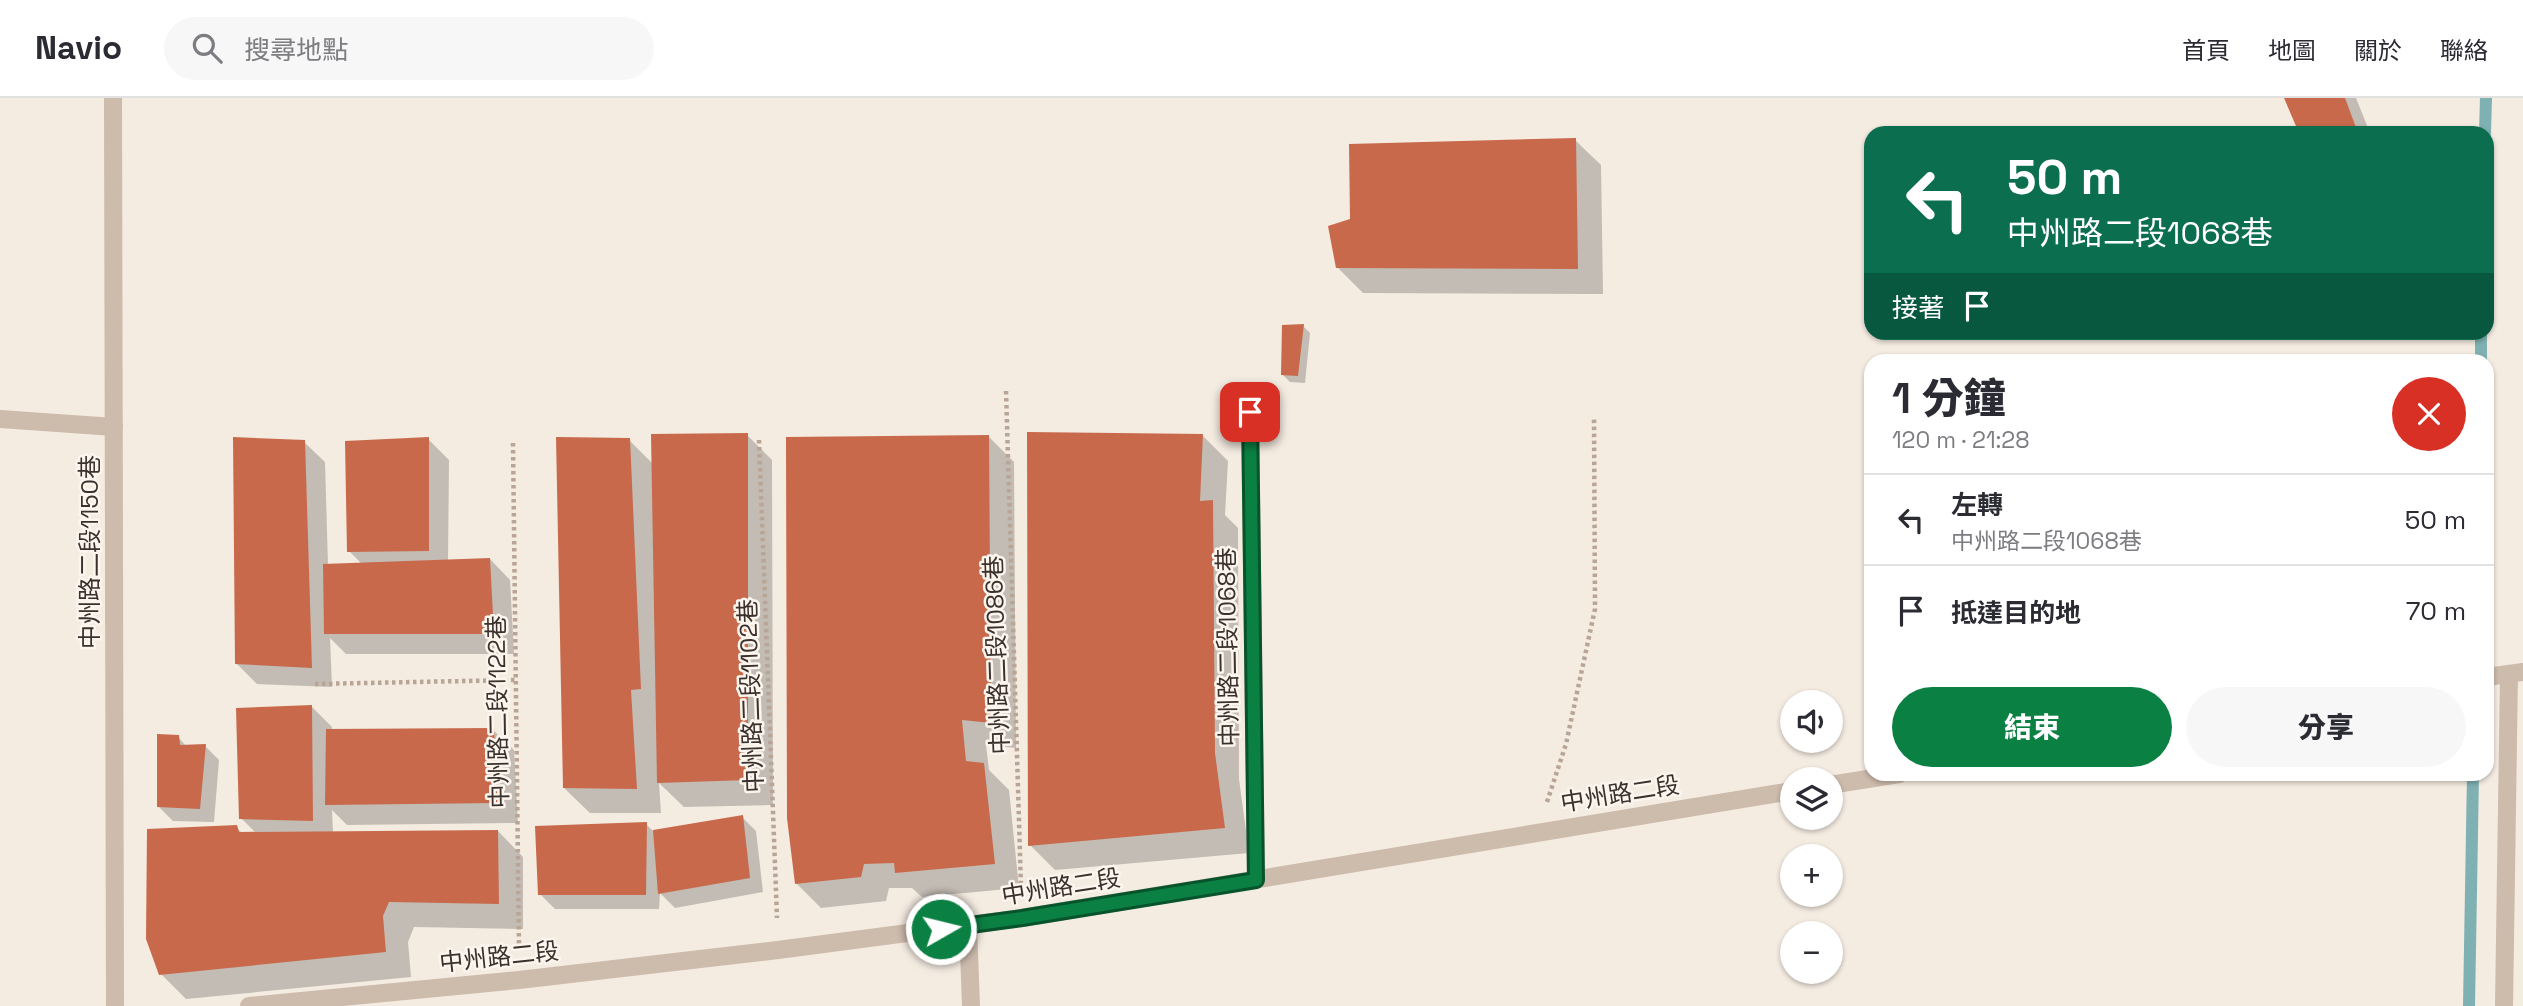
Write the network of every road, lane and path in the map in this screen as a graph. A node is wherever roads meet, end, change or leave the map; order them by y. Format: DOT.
graph roads {
  1 [pos="113,98"];
  2 [pos="1006,391"];
  3 [pos="1250,412"];
  4 [pos="1594,416"];
  5 [pos="0,419"];
  6 [pos="114,428"];
  7 [pos="759,440"];
  8 [pos="513,443"];
  9 [pos="2516,673"];
  10 [pos="2494,676"];
  11 [pos="515,680"];
  12 [pos="315,684"];
  13 [pos="1864,780"];
  14 [pos="1843,783"];
  15 [pos="1780,793"];
  16 [pos="1536,833"];
  17 [pos="1256,880"];
  18 [pos="1022,918"];
  19 [pos="968,925"];
  20 [pos="778,950"];
  21 [pos="519,980"];
  22 [pos="115,1006"];
  23 [pos="249,1006"];
  24 [pos="971,1006"];
  25 [pos="2504,1006"];
  1 -- 6 [label="street, 中州路二段1150巷"];
  2 -- 18 [label="path, 中州路二段1086巷"];
  3 -- 17 [label="street, 中州路二段1068巷"];
  4 -- 16 [label="path"];
  5 -- 6 [label="street"];
  6 -- 22 [label="street, 中州路二段1150巷"];
  7 -- 20 [label="path, 中州路二段1102巷"];
  8 -- 11 [label="path, 中州路二段1122巷"];
  9 -- 10 [label="street"];
  9 -- 25 [label="street"];
  11 -- 12 [label="path"];
  11 -- 21 [label="path, 中州路二段1122巷"];
  13 -- 14 [label="street"];
  15 -- 16 [label="street, 中州路二段"];
  16 -- 17 [label="street, 中州路二段"];
  17 -- 18 [label="street, 中州路二段"];
  18 -- 19 [label="street, 中州路二段"];
  19 -- 20 [label="street, 中州路二段"];
  19 -- 24 [label="street"];
  20 -- 21 [label="street, 中州路二段"];
  21 -- 23 [label="street, 中州路二段"];
}
